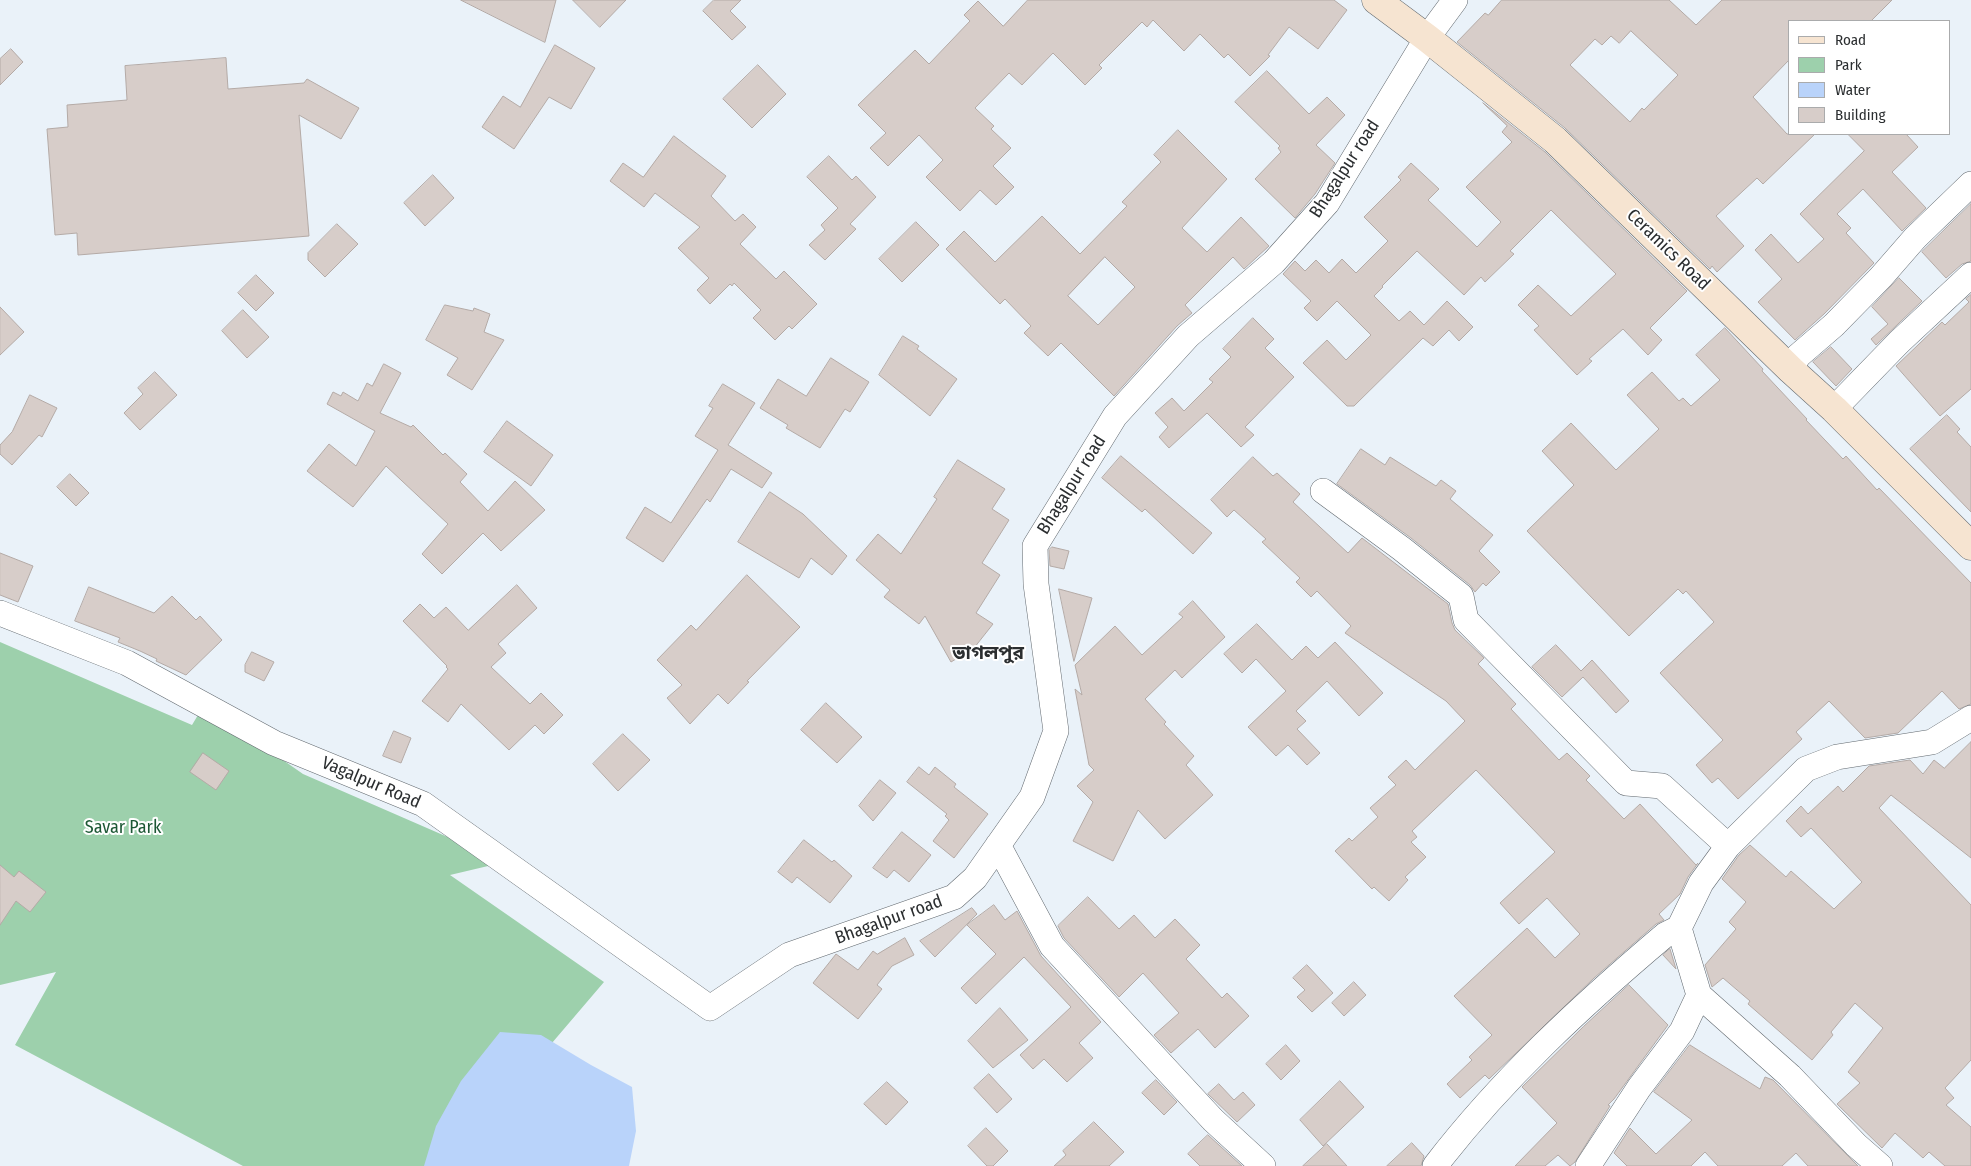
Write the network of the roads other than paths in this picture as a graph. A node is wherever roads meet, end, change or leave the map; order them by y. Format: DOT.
graph roads {
  1 [pos="1376,0"];
  2 [pos="1455,0"];
  3 [pos="1428,38"];
  4 [pos="1971,184"];
  5 [pos="1971,275"];
  6 [pos="1791,370"];
  7 [pos="1834,409"];
  8 [pos="1323,491"];
  9 [pos="1971,546"];
  10 [pos="0,613"];
  11 [pos="1971,718"];
  12 [pos="998,845"];
  13 [pos="1728,846"];
  14 [pos="1679,928"];
  15 [pos="1699,995"];
  16 [pos="710,1008"];
  17 [pos="1263,1166"];
  18 [pos="1435,1166"];
  19 [pos="1588,1166"];
  20 [pos="1880,1166"];
  1 -- 3 [label="street, Ceramics Road"];
  2 -- 3 [label="street, Bhagalpur road"];
  3 -- 6 [label="street, Ceramics Road"];
  3 -- 12 [label="street, Bhagalpur road"];
  4 -- 6 [label="street"];
  5 -- 7 [label="street"];
  6 -- 7 [label="street, Ceramics Road"];
  7 -- 9 [label="street, Ceramics Road"];
  8 -- 13 [label="street"];
  10 -- 16 [label="street, Vagalpur Road"];
  11 -- 13 [label="street"];
  12 -- 16 [label="street, Bhagalpur road"];
  12 -- 17 [label="street"];
  13 -- 14 [label="street"];
  14 -- 15 [label="street"];
  14 -- 18 [label="street"];
  15 -- 19 [label="street"];
  15 -- 20 [label="street"];
}
